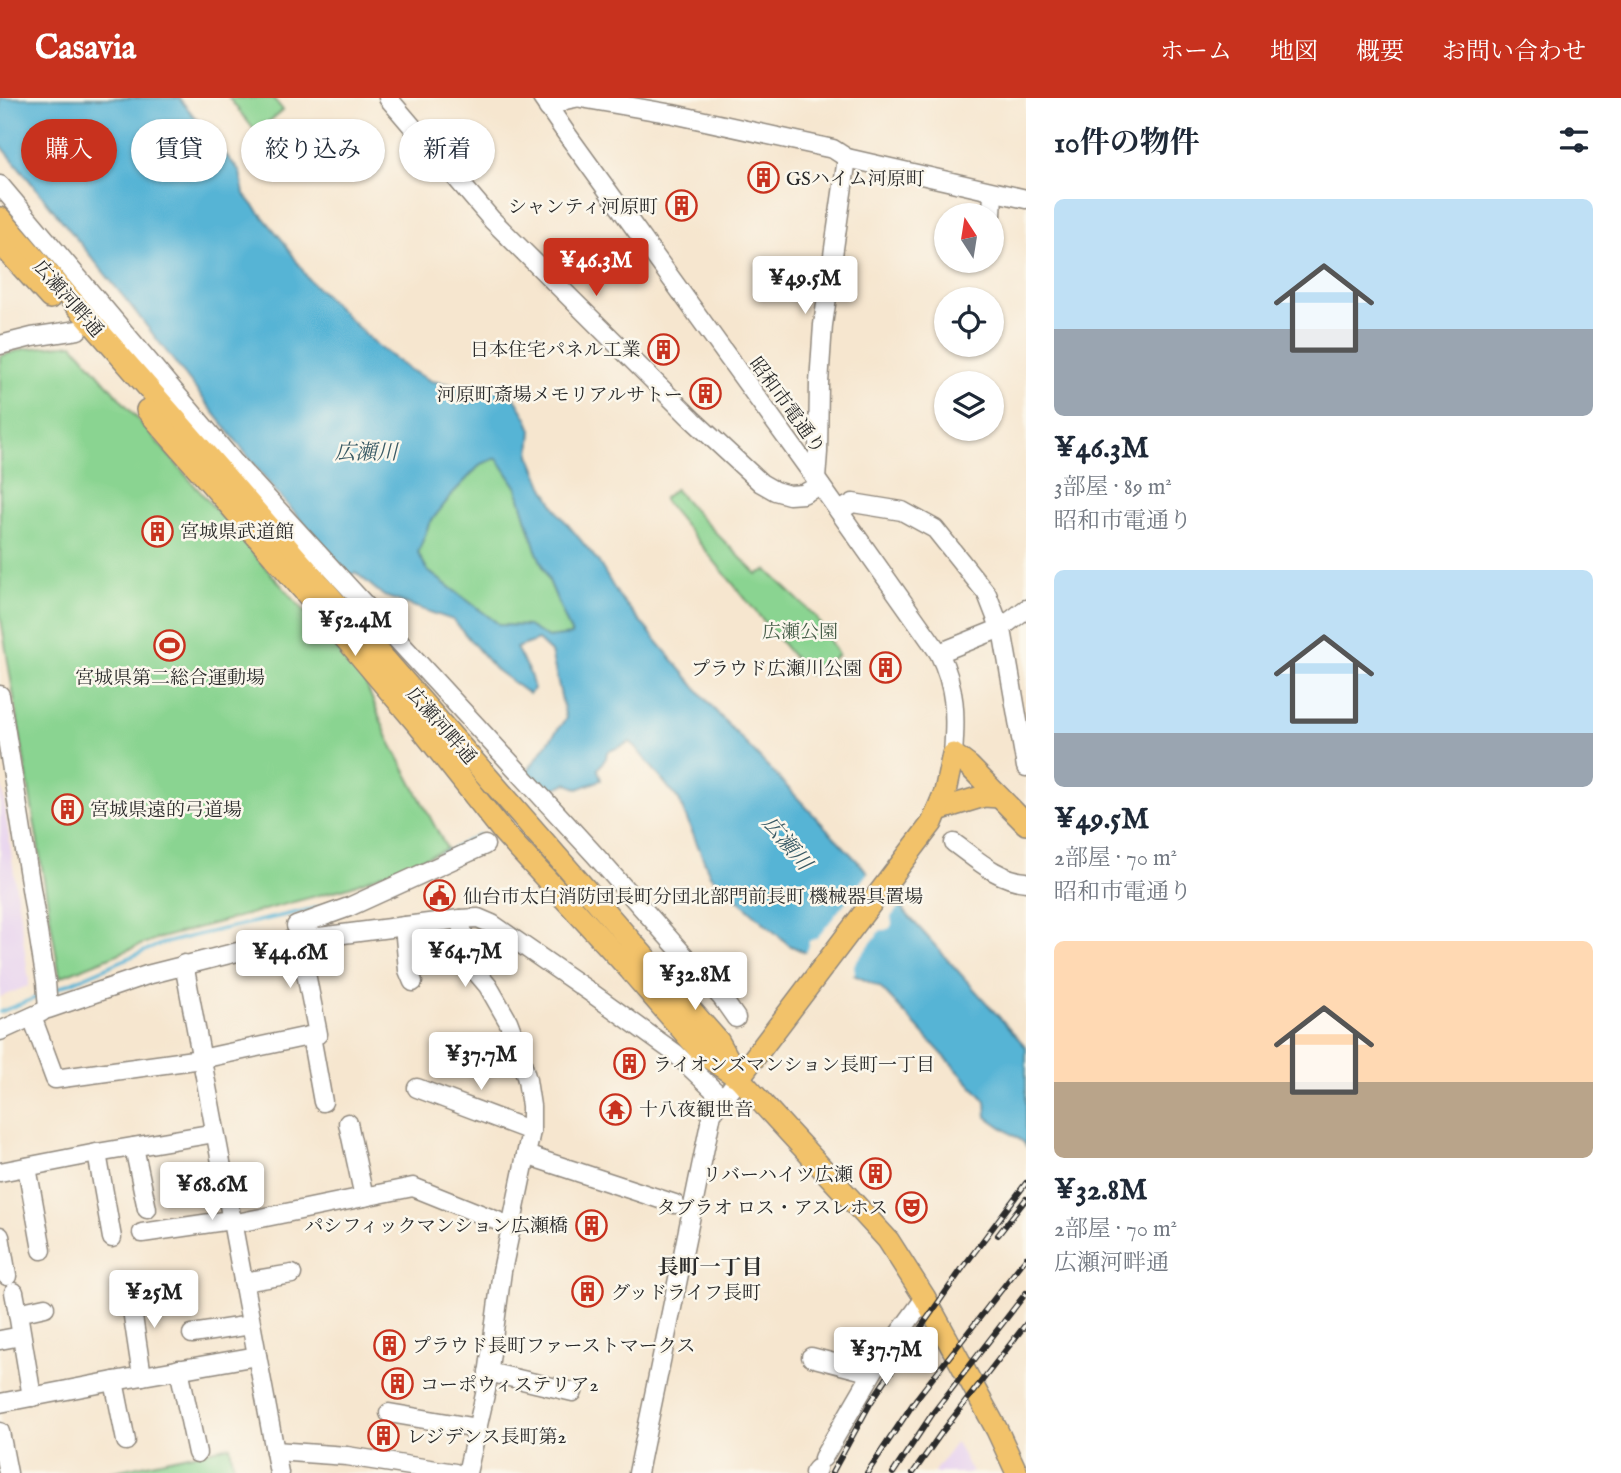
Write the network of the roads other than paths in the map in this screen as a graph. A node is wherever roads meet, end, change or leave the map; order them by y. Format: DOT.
graph roads {
  1 [pos="388,98"];
  2 [pos="575,98"];
  3 [pos="581,98"];
  4 [pos="545,103"];
  5 [pos="673,106"];
  6 [pos="847,158"];
  7 [pos="0,185"];
  8 [pos="993,192"];
  9 [pos="1026,199"];
  10 [pos="993,203"];
  11 [pos="0,218"];
  12 [pos="0,243"];
  13 [pos="78,330"];
  14 [pos="0,345"];
  15 [pos="818,482"];
  16 [pos="839,512"];
  17 [pos="1026,609"];
  18 [pos="1001,628"];
  19 [pos="939,653"];
  20 [pos="0,695"];
  21 [pos="1020,699"];
  22 [pos="1023,737"];
  23 [pos="953,754"];
  24 [pos="1026,767"];
  25 [pos="999,797"];
  26 [pos="938,810"];
  27 [pos="1026,824"];
  28 [pos="954,843"];
  29 [pos="485,845"];
  30 [pos="1026,882"];
  31 [pos="460,919"];
  32 [pos="404,926"];
  33 [pos="298,932"];
  34 [pos="184,964"];
  35 [pos="412,982"];
  36 [pos="658,1003"];
  37 [pos="42,1010"];
  38 [pos="736,1018"];
  39 [pos="638,1026"];
  40 [pos="0,1031"];
  41 [pos="311,1036"];
  42 [pos="201,1059"];
  43 [pos="739,1078"];
  44 [pos="417,1088"];
  45 [pos="723,1099"];
  46 [pos="323,1102"];
  47 [pos="348,1123"];
  48 [pos="531,1131"];
  49 [pos="215,1133"];
  50 [pos="134,1147"];
  51 [pos="97,1153"];
  52 [pos="526,1155"];
  53 [pos="27,1167"];
  54 [pos="0,1172"];
  55 [pos="364,1197"];
  56 [pos="675,1204"];
  57 [pos="147,1209"];
  58 [pos="232,1222"];
  59 [pos="510,1226"];
  60 [pos="142,1233"];
  61 [pos="0,1236"];
  62 [pos="112,1238"];
  63 [pos="42,1250"];
  64 [pos="292,1274"];
  65 [pos="243,1282"];
  66 [pos="129,1290"];
  67 [pos="925,1298"];
  68 [pos="45,1307"];
  69 [pos="18,1313"];
  70 [pos="251,1325"];
  71 [pos="192,1334"];
  72 [pos="21,1336"];
  73 [pos="0,1340"];
  74 [pos="257,1356"];
  75 [pos="811,1357"];
  76 [pos="179,1369"];
  77 [pos="488,1372"];
  78 [pos="872,1373"];
  79 [pos="142,1376"];
  80 [pos="114,1381"];
  81 [pos="573,1392"];
  82 [pos="32,1396"];
  83 [pos="0,1403"];
  84 [pos="389,1413"];
  85 [pos="477,1428"];
  86 [pos="0,1432"];
  87 [pos="126,1441"];
  88 [pos="275,1451"];
  89 [pos="197,1453"];
  90 [pos="818,1466"];
  91 [pos="8,1473"];
  92 [pos="278,1473"];
  93 [pos="455,1473"];
  94 [pos="467,1473"];
  95 [pos="638,1473"];
  96 [pos="1017,1473"];
  1 -- 15 [label="street"];
  2 -- 4 [label="street"];
  3 -- 5 [label="street"];
  4 -- 15 [label="street, 昭和市電通り"];
  5 -- 6 [label="street"];
  6 -- 8 [label="street"];
  6 -- 15 [label="street"];
  7 -- 38 [label="street"];
  8 -- 9 [label="street"];
  8 -- 10 [label="street"];
  11 -- 43 [label="main road, 広瀬河畔通"];
  12 -- 13 [label="main road, 広瀬河畔通"];
  13 -- 14 [label="street"];
  13 -- 36 [label="main road, 広瀬河畔通"];
  15 -- 16 [label="street, 昭和市電通り"];
  16 -- 18 [label="street"];
  16 -- 19 [label="street, 昭和市電通り"];
  17 -- 18 [label="street"];
  18 -- 19 [label="street"];
  18 -- 21 [label="street"];
  19 -- 23 [label="street, 昭和市電通り"];
  20 -- 37 [label="street"];
  21 -- 22 [label="street"];
  22 -- 24 [label="street"];
  23 -- 25 [label="main road"];
  23 -- 26 [label="main road"];
  25 -- 26 [label="main road"];
  25 -- 27 [label="main road"];
  26 -- 43 [label="main road"];
  28 -- 30 [label="street"];
  29 -- 33 [label="street"];
  31 -- 32 [label="street"];
  31 -- 39 [label="street"];
  31 -- 48 [label="street"];
  32 -- 33 [label="street"];
  32 -- 35 [label="street"];
  33 -- 34 [label="street"];
  33 -- 41 [label="street"];
  34 -- 37 [label="street"];
  34 -- 42 [label="street"];
  36 -- 39 [label="street"];
  36 -- 43 [label="main road, 広瀬河畔通"];
  37 -- 40 [label="street"];
  37 -- 42 [label="street"];
  39 -- 45 [label="street"];
  41 -- 42 [label="street"];
  41 -- 46 [label="street"];
  42 -- 49 [label="street"];
  43 -- 45 [label="street"];
  43 -- 67 [label="main road, 広瀬河畔通"];
  44 -- 48 [label="street"];
  45 -- 95 [label="street"];
  47 -- 55 [label="street"];
  48 -- 52 [label="street"];
  49 -- 50 [label="street"];
  49 -- 58 [label="street"];
  50 -- 51 [label="street"];
  50 -- 57 [label="street"];
  51 -- 53 [label="street"];
  51 -- 62 [label="street"];
  52 -- 56 [label="street"];
  52 -- 59 [label="street"];
  53 -- 54 [label="street"];
  53 -- 63 [label="street"];
  55 -- 58 [label="street"];
  55 -- 59 [label="street"];
  58 -- 60 [label="street"];
  58 -- 65 [label="street"];
  59 -- 77 [label="street"];
  61 -- 69 [label="street"];
  64 -- 65 [label="street"];
  65 -- 70 [label="street"];
  66 -- 79 [label="street"];
  67 -- 78 [label="street"];
  67 -- 96 [label="main road, 広瀬河畔通"];
  68 -- 69 [label="street"];
  69 -- 72 [label="street"];
  70 -- 71 [label="street"];
  70 -- 74 [label="street"];
  72 -- 73 [label="street"];
  72 -- 82 [label="street"];
  74 -- 76 [label="street"];
  74 -- 88 [label="street"];
  75 -- 78 [label="street"];
  76 -- 79 [label="street"];
  76 -- 89 [label="street"];
  77 -- 81 [label="street"];
  77 -- 85 [label="street"];
  78 -- 90 [label="street"];
  79 -- 80 [label="street"];
  80 -- 82 [label="street"];
  80 -- 87 [label="street"];
  82 -- 83 [label="street"];
  84 -- 85 [label="street"];
  85 -- 94 [label="street"];
  86 -- 91 [label="street"];
  88 -- 92 [label="street"];
  88 -- 93 [label="street"];
}
